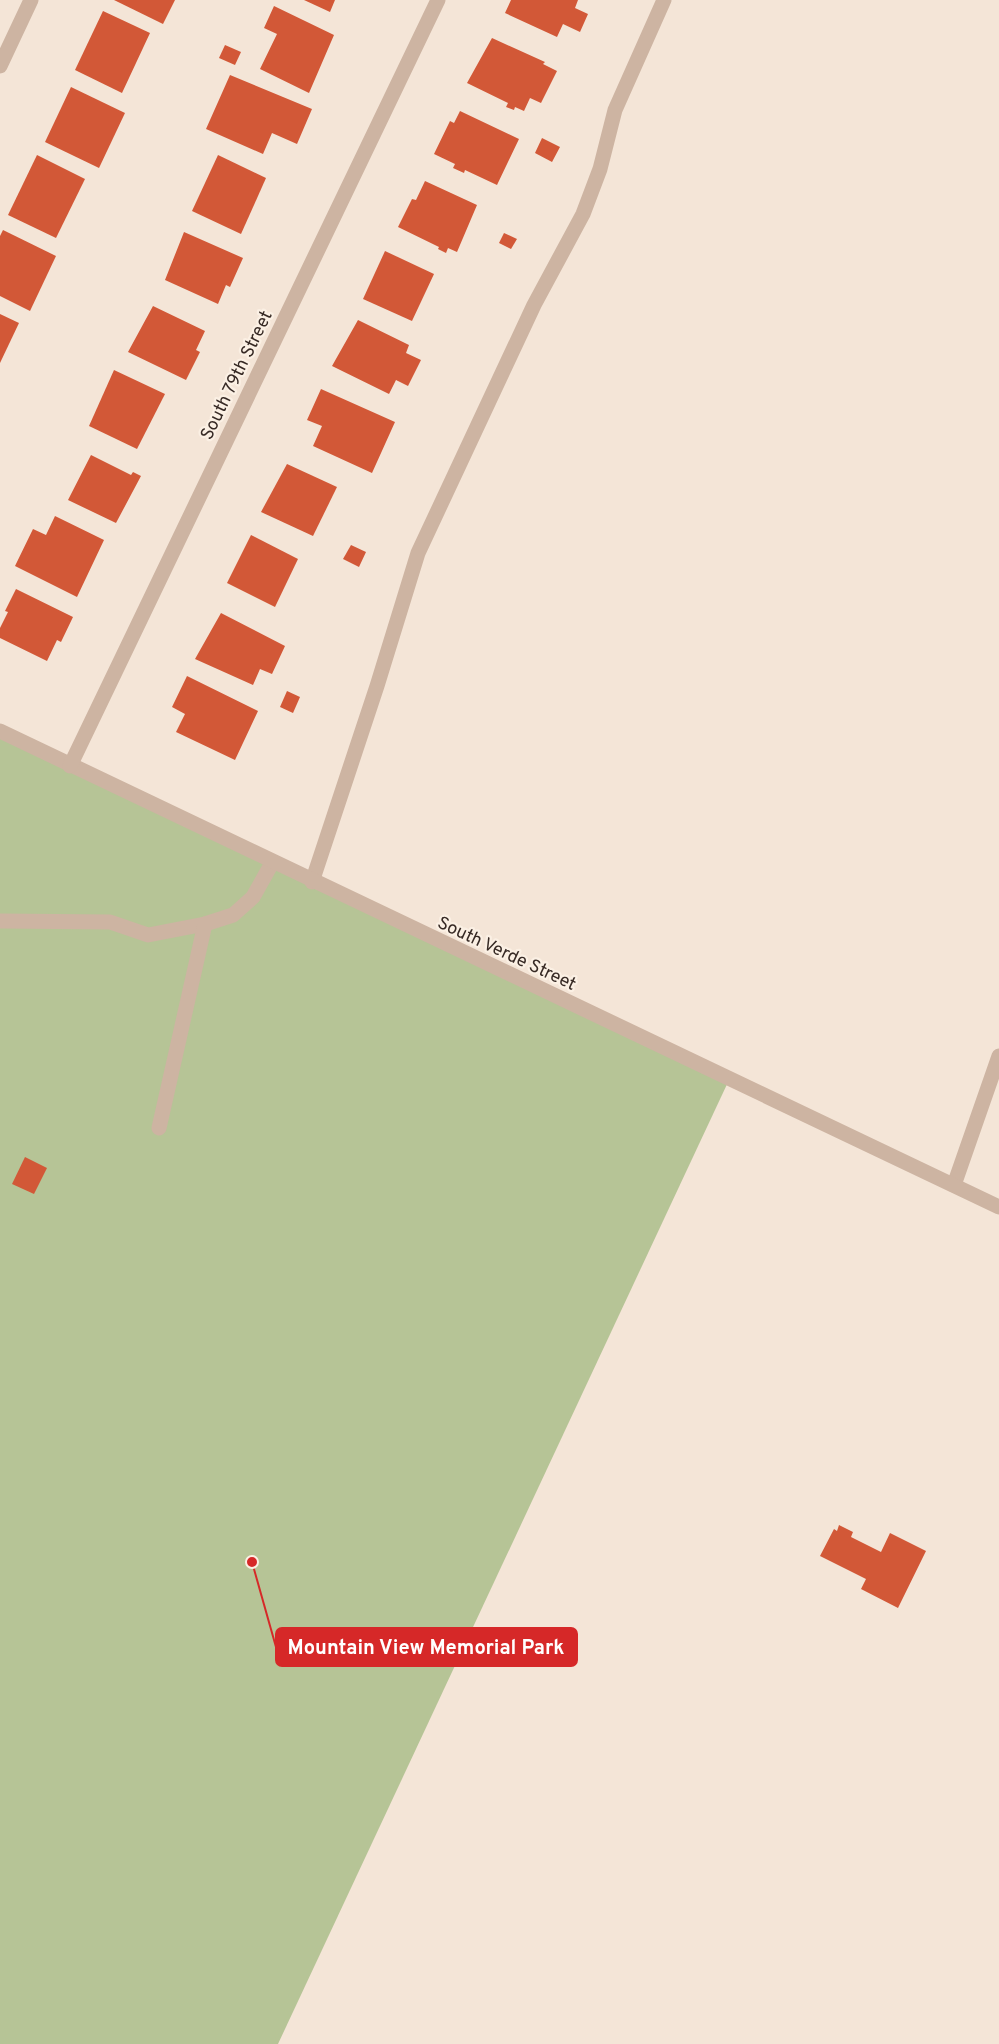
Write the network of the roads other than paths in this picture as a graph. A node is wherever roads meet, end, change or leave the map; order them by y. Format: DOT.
graph roads {
  1 [pos="31,0"];
  2 [pos="438,0"];
  3 [pos="664,0"];
  4 [pos="0,66"];
  5 [pos="0,731"];
  6 [pos="70,766"];
  7 [pos="272,862"];
  8 [pos="312,882"];
  9 [pos="0,921"];
  10 [pos="206,924"];
  11 [pos="999,1056"];
  12 [pos="159,1128"];
  13 [pos="954,1185"];
  14 [pos="999,1207"];
  1 -- 4 [label="street"];
  2 -- 6 [label="street, South 79th Street"];
  3 -- 8 [label="street"];
  5 -- 6 [label="street, South Verde Street"];
  6 -- 7 [label="street, South Verde Street"];
  7 -- 8 [label="street, South Verde Street"];
  7 -- 10 [label="street"];
  8 -- 13 [label="street, South Verde Street"];
  9 -- 10 [label="street"];
  10 -- 12 [label="street"];
  11 -- 13 [label="street"];
  13 -- 14 [label="street, South Verde Street"];
}
